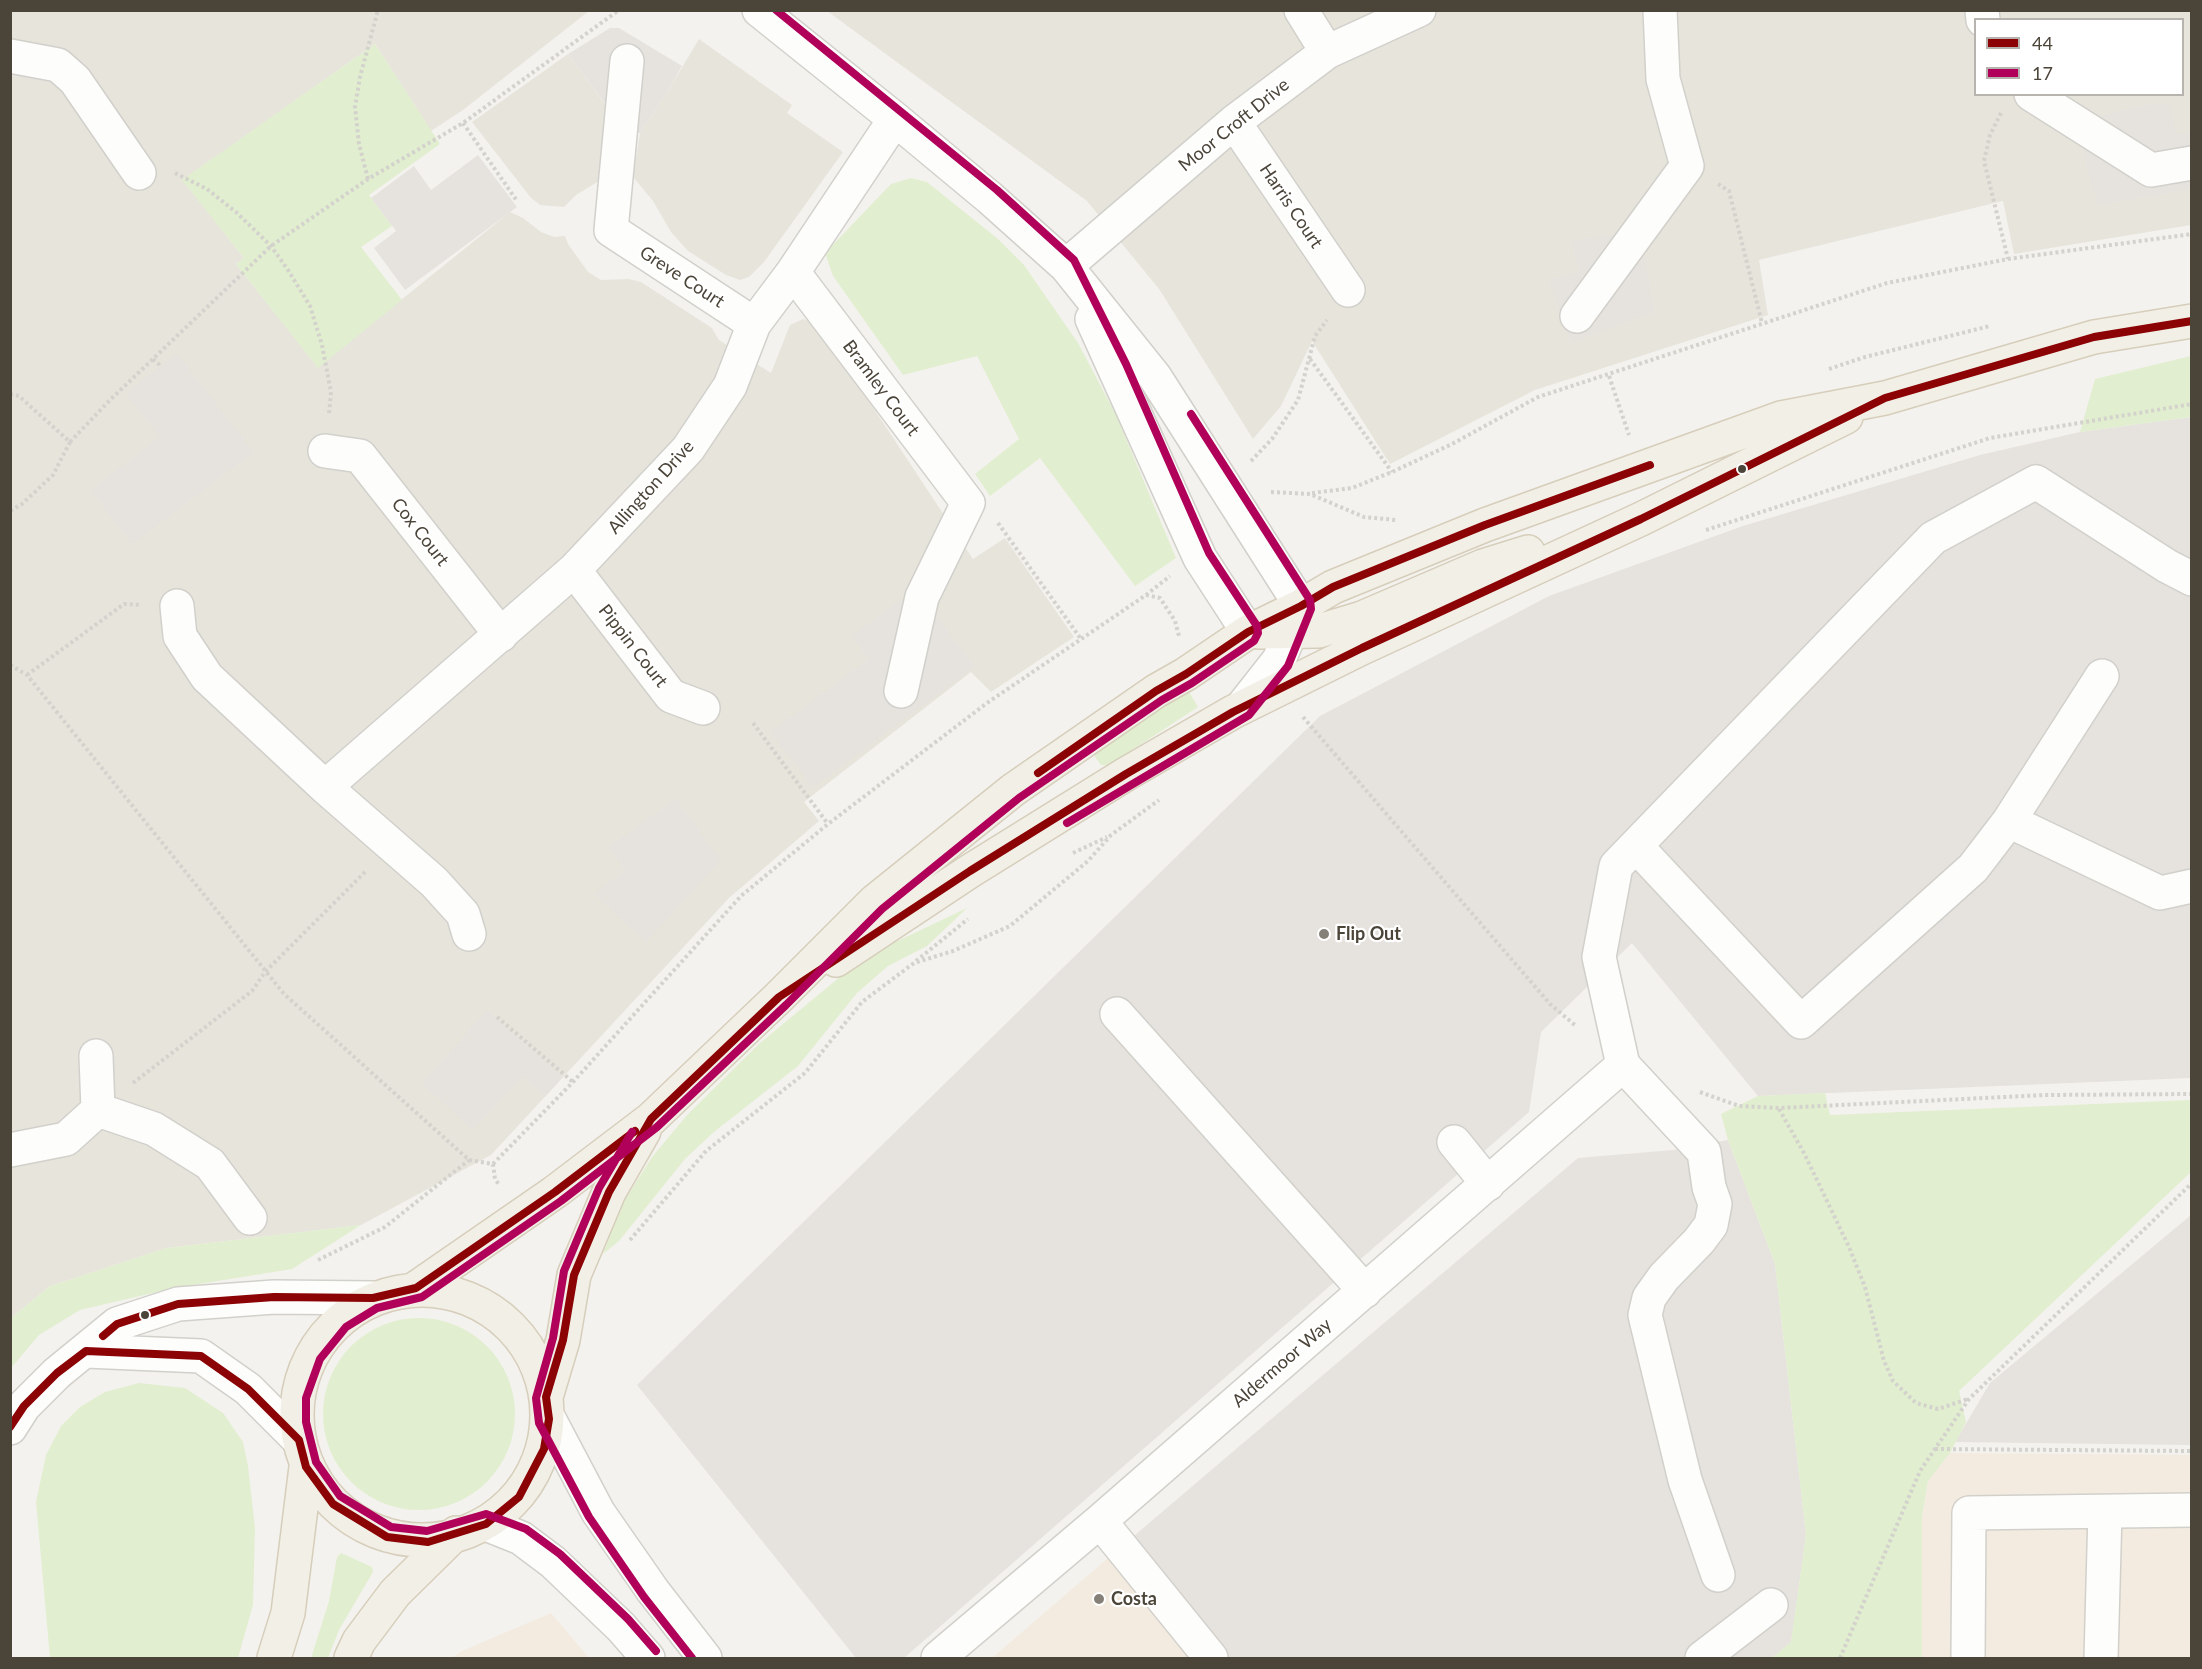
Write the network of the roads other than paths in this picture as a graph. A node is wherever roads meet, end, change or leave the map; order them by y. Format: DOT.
graph roads {
  1 [pos="759,10"];
  2 [pos="1301,10"];
  3 [pos="1419,10"];
  4 [pos="1660,10"];
  5 [pos="1327,52"];
  6 [pos="10,56"];
  7 [pos="627,61"];
  8 [pos="2018,100"];
  9 [pos="895,119"];
  10 [pos="1234,122"];
  11 [pos="2192,163"];
  12 [pos="137,169"];
  13 [pos="1066,266"];
  14 [pos="793,272"];
  15 [pos="1348,290"];
  16 [pos="1577,316"];
  17 [pos="2192,321"];
  18 [pos="754,324"];
  19 [pos="1886,398"];
  20 [pos="325,451"];
  21 [pos="1641,519"];
  22 [pos="574,570"];
  23 [pos="2192,579"];
  24 [pos="177,606"];
  25 [pos="1296,618"];
  26 [pos="1248,632"];
  27 [pos="501,635"];
  28 [pos="2102,676"];
  29 [pos="901,691"];
  30 [pos="1242,707"];
  31 [pos="703,708"];
  32 [pos="325,787"];
  33 [pos="2009,821"];
  34 [pos="1636,846"];
  35 [pos="2192,886"];
  36 [pos="469,934"];
  37 [pos="779,997"];
  38 [pos="1117,1014"];
  39 [pos="96,1056"];
  40 [pos="1623,1065"];
  41 [pos="98,1110"];
  42 [pos="651,1119"];
  43 [pos="1454,1142"];
  44 [pos="10,1150"];
  45 [pos="1488,1184"];
  46 [pos="250,1218"];
  47 [pos="416,1288"];
  48 [pos="1365,1291"];
  49 [pos="373,1298"];
  50 [pos="86,1351"];
  51 [pos="548,1408"];
  52 [pos="10,1428"];
  53 [pos="303,1454"];
  54 [pos="2192,1510"];
  55 [pos="2105,1512"];
  56 [pos="1100,1521"];
  57 [pos="471,1529"];
  58 [pos="1718,1575"];
  59 [pos="1771,1605"];
  60 [pos="274,1659"];
  61 [pos="351,1659"];
  62 [pos="648,1659"];
  63 [pos="705,1659"];
  64 [pos="938,1659"];
  65 [pos="1211,1659"];
  66 [pos="1702,1659"];
  67 [pos="1968,1659"];
  68 [pos="2101,1659"];
  1 -- 9 [label="street"];
  2 -- 5 [label="street"];
  3 -- 5 [label="street, Moor Croft Drive"];
  4 -- 16 [label="street"];
  5 -- 10 [label="street, Moor Croft Drive"];
  6 -- 12 [label="street"];
  7 -- 18 [label="street, Greve Court"];
  8 -- 11 [label="street"];
  9 -- 13 [label="street"];
  9 -- 14 [label="street, Allington Drive"];
  10 -- 13 [label="street, Moor Croft Drive"];
  10 -- 15 [label="street, Harris Court"];
  13 -- 25 [label="street"];
  13 -- 26 [label="street"];
  14 -- 18 [label="street, Allington Drive"];
  14 -- 29 [label="street, Bramley Court"];
  17 -- 19 [label="main road"];
  18 -- 22 [label="street, Allington Drive"];
  19 -- 21 [label="main road"];
  19 -- 25 [label="main road"];
  20 -- 27 [label="street, Cox Court"];
  21 -- 25 [label="main road"];
  21 -- 30 [label="main road"];
  22 -- 27 [label="street, Allington Drive"];
  22 -- 31 [label="street, Pippin Court"];
  23 -- 34 [label="street"];
  24 -- 32 [label="street"];
  25 -- 26 [label="main road"];
  25 -- 30 [label="street"];
  26 -- 37 [label="main road"];
  27 -- 32 [label="street, Allington Drive"];
  28 -- 33 [label="street"];
  30 -- 37 [label="main road"];
  32 -- 36 [label="street"];
  33 -- 34 [label="street"];
  33 -- 35 [label="street"];
  34 -- 40 [label="street"];
  37 -- 42 [label="main road"];
  38 -- 48 [label="street"];
  39 -- 41 [label="street"];
  40 -- 45 [label="street, Aldermoor Way"];
  40 -- 58 [label="street"];
  41 -- 44 [label="street"];
  41 -- 46 [label="street"];
  42 -- 47 [label="main road"];
  42 -- 51 [label="main road"];
  43 -- 45 [label="street"];
  45 -- 48 [label="street, Aldermoor Way"];
  47 -- 49 [label="main road"];
  47 -- 51 [label="main road"];
  48 -- 56 [label="street, Aldermoor Way"];
  49 -- 50 [label="street"];
  49 -- 53 [label="main road"];
  50 -- 52 [label="street"];
  50 -- 53 [label="street"];
  51 -- 57 [label="main road"];
  51 -- 63 [label="street"];
  53 -- 57 [label="main road"];
  53 -- 60 [label="main road"];
  54 -- 55 [label="street"];
  55 -- 67 [label="street"];
  55 -- 68 [label="street"];
  56 -- 64 [label="street, Aldermoor Way"];
  56 -- 65 [label="street"];
  57 -- 61 [label="main road"];
  57 -- 62 [label="street"];
  59 -- 66 [label="street"];
}
